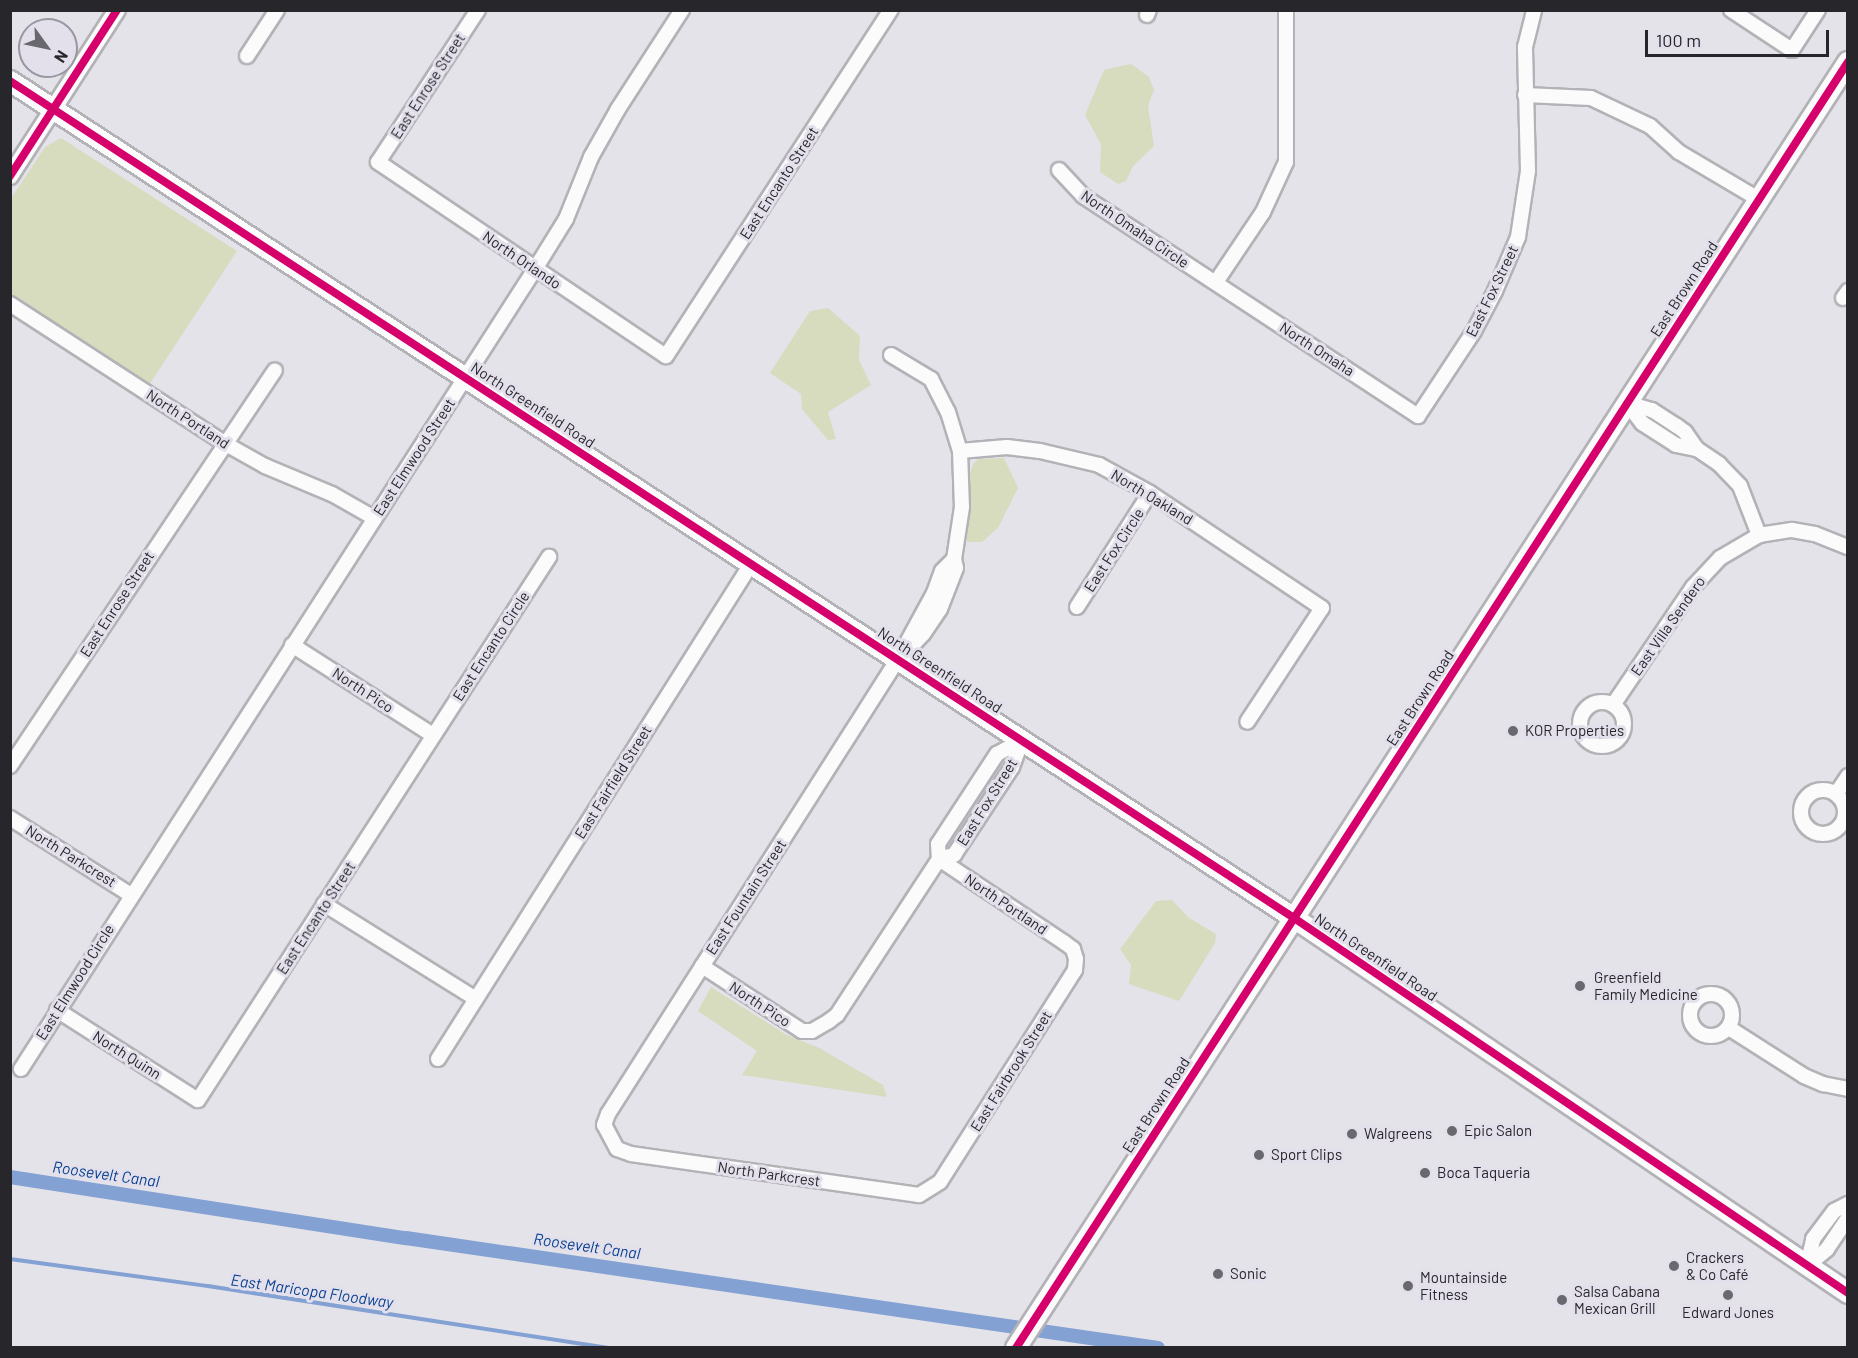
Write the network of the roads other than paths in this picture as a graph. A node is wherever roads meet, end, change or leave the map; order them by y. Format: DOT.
graph roads {
  1 [pos="277,10"];
  2 [pos="478,10"];
  3 [pos="682,10"];
  4 [pos="891,10"];
  5 [pos="1286,10"];
  6 [pos="1534,10"];
  7 [pos="1731,10"];
  8 [pos="1818,10"];
  9 [pos="111,12"];
  10 [pos="247,57"];
  11 [pos="1848,62"];
  12 [pos="10,81"];
  13 [pos="1525,95"];
  14 [pos="54,109"];
  15 [pos="378,162"];
  16 [pos="1059,170"];
  17 [pos="10,176"];
  18 [pos="1758,199"];
  19 [pos="535,269"];
  20 [pos="1216,282"];
  21 [pos="10,304"];
  22 [pos="891,355"];
  23 [pos="666,356"];
  24 [pos="274,370"];
  25 [pos="465,377"];
  26 [pos="1627,403"];
  27 [pos="1418,416"];
  28 [pos="224,443"];
  29 [pos="960,451"];
  30 [pos="1150,493"];
  31 [pos="374,518"];
  32 [pos="1759,535"];
  33 [pos="1848,547"];
  34 [pos="549,557"];
  35 [pos="752,564"];
  36 [pos="1077,607"];
  37 [pos="292,645"];
  38 [pos="898,659"];
  39 [pos="1613,705"];
  40 [pos="1247,722"];
  41 [pos="433,735"];
  42 [pos="1022,740"];
  43 [pos="10,766"];
  44 [pos="1848,776"];
  45 [pos="1836,794"];
  46 [pos="10,818"];
  47 [pos="954,820"];
  48 [pos="970,830"];
  49 [pos="939,859"];
  50 [pos="131,895"];
  51 [pos="324,904"];
  52 [pos="1294,918"];
  53 [pos="1073,949"];
  54 [pos="702,966"];
  55 [pos="476,999"];
  56 [pos="57,1010"];
  57 [pos="820,1027"];
  58 [pos="1729,1028"];
  59 [pos="438,1059"];
  60 [pos="21,1069"];
  61 [pos="1848,1089"];
  62 [pos="198,1100"];
  63 [pos="610,1138"];
  64 [pos="933,1188"];
  65 [pos="1848,1204"];
  66 [pos="1848,1218"];
  67 [pos="1807,1266"];
  68 [pos="1848,1293"];
  69 [pos="1024,1335"];
  1 -- 10 [label="street"];
  2 -- 15 [label="street, East Enrose Street"];
  3 -- 19 [label="street, East Elmwood Street"];
  4 -- 23 [label="street, East Encanto Street"];
  5 -- 20 [label="street"];
  6 -- 13 [label="street, East Fox Street"];
  7 -- 8 [label="street"];
  9 -- 14 [label="street"];
  11 -- 18 [label="main road, East Brown Road"];
  12 -- 14 [label="main road, North Greenfield Road"];
  13 -- 18 [label="street"];
  13 -- 27 [label="street, East Fox Street"];
  14 -- 17 [label="street"];
  14 -- 25 [label="main road, North Greenfield Road"];
  15 -- 19 [label="street, North Orlando"];
  16 -- 20 [label="street, North Omaha Circle"];
  18 -- 26 [label="main road, East Brown Road"];
  19 -- 23 [label="street, North Orlando"];
  19 -- 25 [label="street, East Elmwood Street"];
  20 -- 27 [label="street, North Omaha"];
  21 -- 28 [label="street, North Portland"];
  22 -- 29 [label="street, East Fountain Street"];
  24 -- 28 [label="street, East Enrose Street"];
  25 -- 31 [label="street, East Elmwood Street"];
  25 -- 35 [label="main road, North Greenfield Road"];
  26 -- 32 [label="street"];
  26 -- 52 [label="main road, East Brown Road"];
  28 -- 31 [label="street, North Portland"];
  28 -- 43 [label="street, East Enrose Street"];
  29 -- 30 [label="street, North Oakland"];
  29 -- 38 [label="street, East Fountain Street"];
  30 -- 36 [label="street, East Fox Circle"];
  30 -- 40 [label="street, North Oakland"];
  31 -- 37 [label="street, East Elmwood Street"];
  32 -- 33 [label="street"];
  32 -- 39 [label="street, East Villa Sendero"];
  34 -- 41 [label="street, East Encanto Circle"];
  35 -- 38 [label="main road, North Greenfield Road"];
  35 -- 55 [label="street, East Fairfield Street"];
  37 -- 41 [label="street, North Pico"];
  37 -- 50 [label="street, East Elmwood Street"];
  38 -- 42 [label="main road, North Greenfield Road"];
  38 -- 54 [label="street, East Fountain Street"];
  41 -- 51 [label="street, East Encanto Street"];
  42 -- 47 [label="street, East Fox Street"];
  42 -- 48 [label="street, East Fox Street"];
  42 -- 52 [label="main road, North Greenfield Road"];
  44 -- 45 [label="street"];
  46 -- 50 [label="street, North Parkcrest"];
  47 -- 48 [label="street"];
  47 -- 49 [label="street, East Fox Street"];
  48 -- 49 [label="street, East Fox Street"];
  49 -- 53 [label="street, North Portland"];
  49 -- 57 [label="street, East Fox Street"];
  50 -- 56 [label="street, East Elmwood Circle"];
  51 -- 55 [label="street"];
  51 -- 62 [label="street, East Encanto Street"];
  52 -- 67 [label="main road, North Greenfield Road"];
  52 -- 69 [label="main road, East Brown Road"];
  53 -- 64 [label="street, East Fairbrook Street"];
  54 -- 57 [label="street, North Pico"];
  54 -- 63 [label="street, East Fountain Street"];
  55 -- 59 [label="street, East Fairfield Street"];
  56 -- 60 [label="street, East Elmwood Circle"];
  56 -- 62 [label="street, North Quinn"];
  58 -- 61 [label="street"];
  63 -- 64 [label="street, North Parkcrest"];
  65 -- 67 [label="street"];
  66 -- 67 [label="street"];
  67 -- 68 [label="main road, North Greenfield Road"];
}
